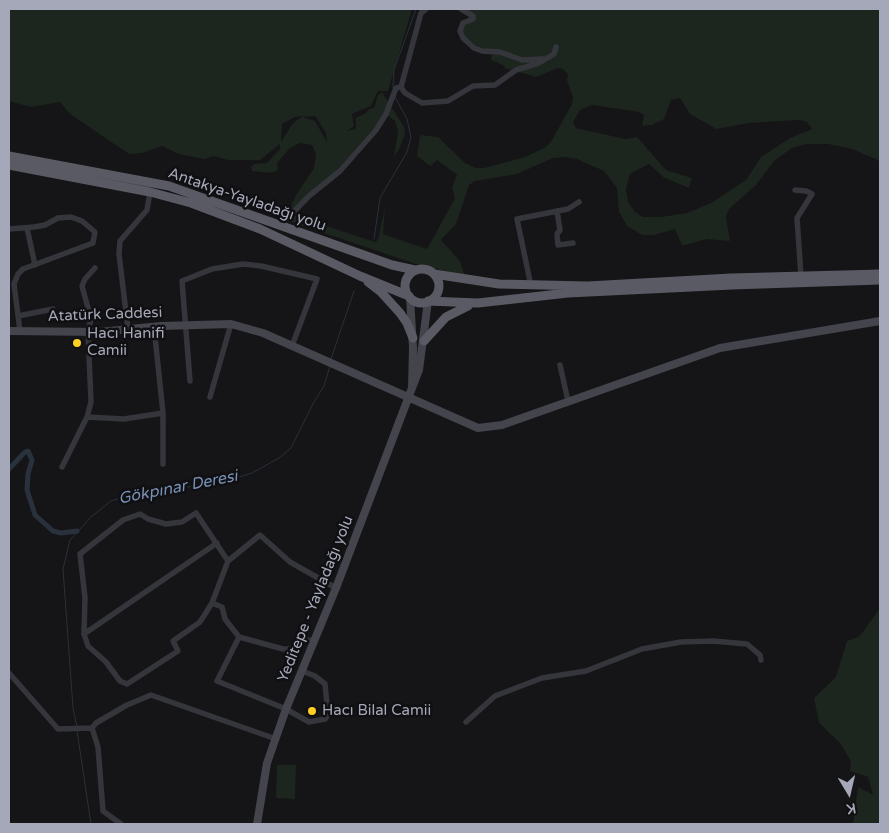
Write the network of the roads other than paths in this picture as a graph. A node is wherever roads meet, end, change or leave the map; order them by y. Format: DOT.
graph roads {
  1 [pos="426,9"];
  2 [pos="461,9"];
  3 [pos="556,47"];
  4 [pos="550,57"];
  5 [pos="398,88"];
  6 [pos="9,156"];
  7 [pos="9,165"];
  8 [pos="795,190"];
  9 [pos="150,192"];
  10 [pos="579,202"];
  11 [pos="557,211"];
  12 [pos="281,225"];
  13 [pos="27,228"];
  14 [pos="9,229"];
  15 [pos="573,243"];
  16 [pos="34,265"];
  17 [pos="95,268"];
  18 [pos="415,270"];
  19 [pos="434,274"];
  20 [pos="880,274"];
  21 [pos="360,276"];
  22 [pos="801,276"];
  23 [pos="880,280"];
  24 [pos="532,286"];
  25 [pos="409,296"];
  26 [pos="428,301"];
  27 [pos="478,303"];
  28 [pos="53,309"];
  29 [pos="18,316"];
  30 [pos="880,321"];
  31 [pos="231,324"];
  32 [pos="185,325"];
  33 [pos="154,326"];
  34 [pos="128,329"];
  35 [pos="9,331"];
  36 [pos="20,331"];
  37 [pos="88,331"];
  38 [pos="413,338"];
  39 [pos="424,342"];
  40 [pos="292,346"];
  41 [pos="560,365"];
  42 [pos="190,381"];
  43 [pos="412,388"];
  44 [pos="210,397"];
  45 [pos="408,398"];
  46 [pos="568,402"];
  47 [pos="163,413"];
  48 [pos="87,417"];
  49 [pos="163,464"];
  50 [pos="62,467"];
  51 [pos="218,543"];
  52 [pos="228,561"];
  53 [pos="336,588"];
  54 [pos="212,603"];
  55 [pos="84,634"];
  56 [pos="239,637"];
  57 [pos="315,641"];
  58 [pos="761,660"];
  59 [pos="302,671"];
  60 [pos="9,673"];
  61 [pos="286,710"];
  62 [pos="466,722"];
  63 [pos="90,727"];
  64 [pos="276,739"];
  65 [pos="122,824"];
  66 [pos="257,824"];
  1 -- 5 [label="street"];
  2 -- 4 [label="street"];
  3 -- 4 [label="street"];
  4 -- 5 [label="street"];
  5 -- 12 [label="street"];
  6 -- 12 [label="highway, Antakya-Yayladağı yolu"];
  7 -- 9 [label="highway, Antakya-Yayladağı yolu"];
  8 -- 22 [label="street"];
  9 -- 21 [label="highway, Antakya-Yayladağı yolu"];
  9 -- 34 [label="street"];
  10 -- 11 [label="street"];
  11 -- 15 [label="street"];
  11 -- 24 [label="street"];
  12 -- 18 [label="highway, Antakya-Yayladağı yolu"];
  13 -- 14 [label="street"];
  13 -- 16 [label="street"];
  13 -- 16 [label="street"];
  16 -- 29 [label="street"];
  17 -- 37 [label="street"];
  18 -- 19 [label="highway"];
  18 -- 25 [label="highway"];
  19 -- 24 [label="highway"];
  19 -- 26 [label="highway"];
  20 -- 22 [label="highway"];
  21 -- 25 [label="highway, Antakya-Yayladağı yolu"];
  21 -- 38 [label="highway"];
  22 -- 24 [label="highway"];
  23 -- 27 [label="highway"];
  25 -- 26 [label="highway"];
  25 -- 38 [label="main road, Yeditepe - Yayladağı yolu"];
  26 -- 27 [label="highway"];
  26 -- 39 [label="main road, Yeditepe - Yayladağı yolu"];
  27 -- 39 [label="highway"];
  28 -- 29 [label="street"];
  29 -- 36 [label="street"];
  30 -- 46 [label="main road, Atatürk Caddesi"];
  31 -- 32 [label="main road, Atatürk Caddesi"];
  31 -- 40 [label="main road, Atatürk Caddesi"];
  31 -- 44 [label="street"];
  32 -- 33 [label="main road, Atatürk Caddesi"];
  32 -- 40 [label="street"];
  32 -- 42 [label="street"];
  33 -- 34 [label="main road, Atatürk Caddesi"];
  33 -- 47 [label="street"];
  34 -- 37 [label="main road, Atatürk Caddesi"];
  35 -- 36 [label="main road, Atatürk Caddesi"];
  36 -- 37 [label="main road, Atatürk Caddesi"];
  37 -- 48 [label="street"];
  38 -- 43 [label="main road, Yeditepe - Yayladağı yolu"];
  39 -- 43 [label="main road, Yeditepe - Yayladağı yolu"];
  40 -- 45 [label="main road, Atatürk Caddesi"];
  41 -- 46 [label="street"];
  43 -- 45 [label="main road, Yeditepe - Yayladağı yolu"];
  45 -- 46 [label="main road, Atatürk Caddesi"];
  45 -- 53 [label="main road, Yeditepe - Yayladağı yolu"];
  47 -- 48 [label="street"];
  47 -- 49 [label="street"];
  48 -- 50 [label="street"];
  51 -- 52 [label="street"];
  51 -- 55 [label="street"];
  51 -- 55 [label="street"];
  52 -- 53 [label="street"];
  52 -- 54 [label="street"];
  53 -- 57 [label="main road, Yeditepe - Yayladağı yolu"];
  54 -- 55 [label="street"];
  54 -- 56 [label="street"];
  56 -- 57 [label="street"];
  56 -- 61 [label="street"];
  57 -- 59 [label="main road, Yeditepe - Yayladağı yolu"];
  58 -- 62 [label="street"];
  59 -- 61 [label="main road, Yeditepe - Yayladağı yolu"];
  59 -- 61 [label="street"];
  60 -- 63 [label="street"];
  61 -- 64 [label="main road, Yeditepe - Yayladağı yolu"];
  63 -- 64 [label="street"];
  63 -- 65 [label="street"];
  64 -- 66 [label="main road, Yeditepe - Yayladağı yolu"];
}
